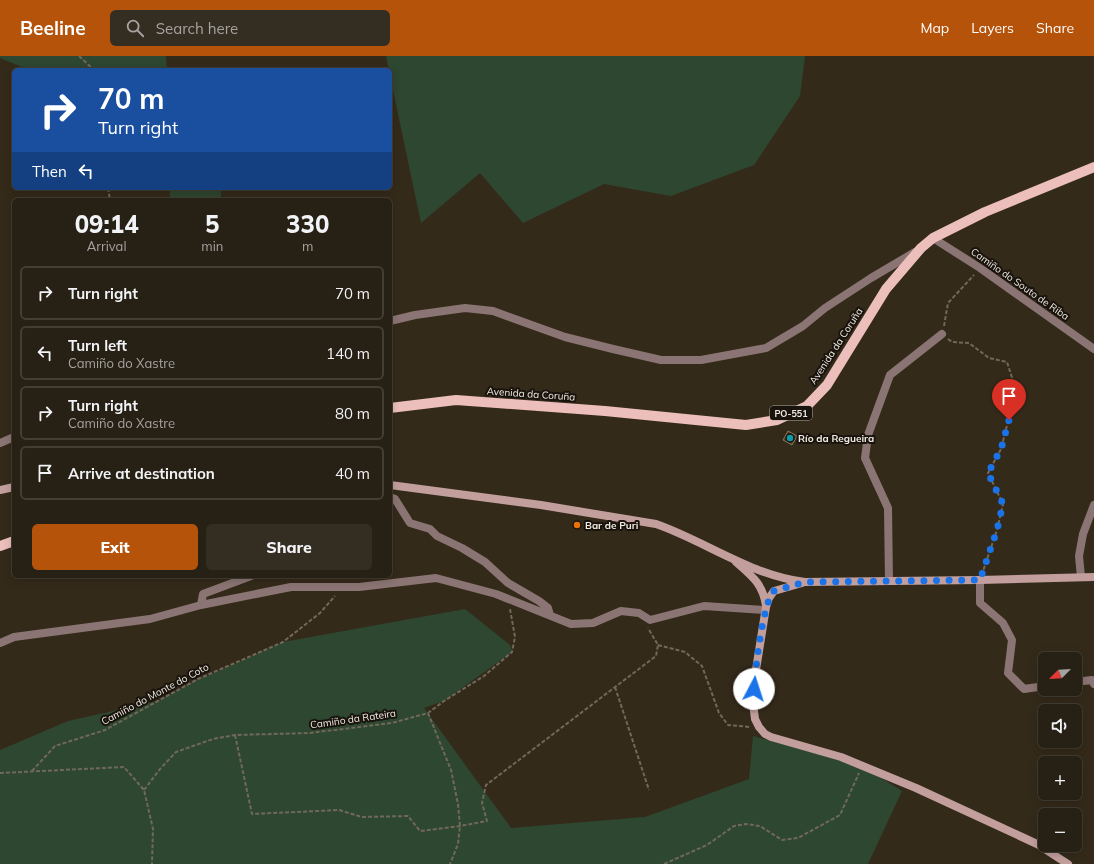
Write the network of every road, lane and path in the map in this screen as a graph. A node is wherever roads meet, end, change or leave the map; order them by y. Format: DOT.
graph roads {
  1 [pos="79,56"];
  2 [pos="92,68"];
  3 [pos="1093,169"];
  4 [pos="933,238"];
  5 [pos="921,248"];
  6 [pos="980,268"];
  7 [pos="392,321"];
  8 [pos="942,334"];
  9 [pos="1094,349"];
  10 [pos="392,408"];
  11 [pos="12,438"];
  12 [pos="0,443"];
  13 [pos="392,485"];
  14 [pos="12,487"];
  15 [pos="0,490"];
  16 [pos="392,498"];
  17 [pos="1094,505"];
  18 [pos="12,542"];
  19 [pos="0,546"];
  20 [pos="730,557"];
  21 [pos="762,571"];
  22 [pos="782,577"];
  23 [pos="1080,577"];
  24 [pos="1094,577"];
  25 [pos="246,578"];
  26 [pos="980,580"];
  27 [pos="889,581"];
  28 [pos="805,582"];
  29 [pos="343,587"];
  30 [pos="761,588"];
  31 [pos="774,591"];
  32 [pos="510,600"];
  33 [pos="201,605"];
  34 [pos="766,608"];
  35 [pos="639,613"];
  36 [pos="550,615"];
  37 [pos="0,643"];
  38 [pos="658,645"];
  39 [pos="1082,681"];
  40 [pos="1094,684"];
  41 [pos="615,687"];
  42 [pos="1038,687"];
  43 [pos="428,713"];
  44 [pos="759,727"];
  45 [pos="235,735"];
  46 [pos="862,766"];
  47 [pos="32,771"];
  48 [pos="0,773"];
  49 [pos="144,790"];
  50 [pos="649,790"];
  51 [pos="460,826"];
  52 [pos="152,864"];
  53 [pos="450,864"];
  54 [pos="664,864"];
  55 [pos="1068,864"];
  1 -- 2 [label="path"];
  3 -- 4 [label="main road, Avenida da Coruña / PO-551"];
  4 -- 5 [label="main road, Avenida da Coruña / PO-551"];
  4 -- 6 [label="street, Camiño do Souto de Riba"];
  5 -- 7 [label="street"];
  5 -- 10 [label="main road, Avenida da Coruña / PO-551"];
  6 -- 8 [label="path"];
  6 -- 9 [label="street, Camiño do Souto de Riba"];
  8 -- 26 [label="path"];
  8 -- 27 [label="street"];
  11 -- 12 [label="street"];
  13 -- 20 [label="street"];
  14 -- 15 [label="street"];
  16 -- 36 [label="street"];
  17 -- 23 [label="street"];
  18 -- 19 [label="main road"];
  20 -- 21 [label="street"];
  20 -- 30 [label="street"];
  21 -- 22 [label="street"];
  21 -- 30 [label="street"];
  22 -- 28 [label="street"];
  22 -- 31 [label="street"];
  23 -- 24 [label="street"];
  23 -- 26 [label="street"];
  25 -- 33 [label="street"];
  26 -- 27 [label="street"];
  26 -- 42 [label="street"];
  27 -- 28 [label="street"];
  28 -- 31 [label="street"];
  29 -- 32 [label="street"];
  29 -- 33 [label="street"];
  29 -- 47 [label="path, Camiño do Monte do Coto"];
  30 -- 31 [label="street"];
  30 -- 34 [label="street"];
  31 -- 34 [label="street"];
  32 -- 36 [label="street"];
  32 -- 43 [label="path, Camiño da Rateira"];
  33 -- 37 [label="street"];
  34 -- 35 [label="street"];
  34 -- 44 [label="street"];
  35 -- 36 [label="street"];
  35 -- 38 [label="path"];
  38 -- 41 [label="path"];
  38 -- 44 [label="path"];
  39 -- 40 [label="street"];
  41 -- 50 [label="path"];
  41 -- 51 [label="path"];
  43 -- 45 [label="path, Camiño da Rateira"];
  43 -- 51 [label="path"];
  44 -- 46 [label="street"];
  45 -- 49 [label="path, Camiño da Rateira"];
  45 -- 51 [label="path"];
  46 -- 54 [label="path"];
  46 -- 55 [label="street"];
  47 -- 48 [label="path"];
  47 -- 49 [label="path"];
  49 -- 52 [label="path"];
  51 -- 53 [label="path"];
}
